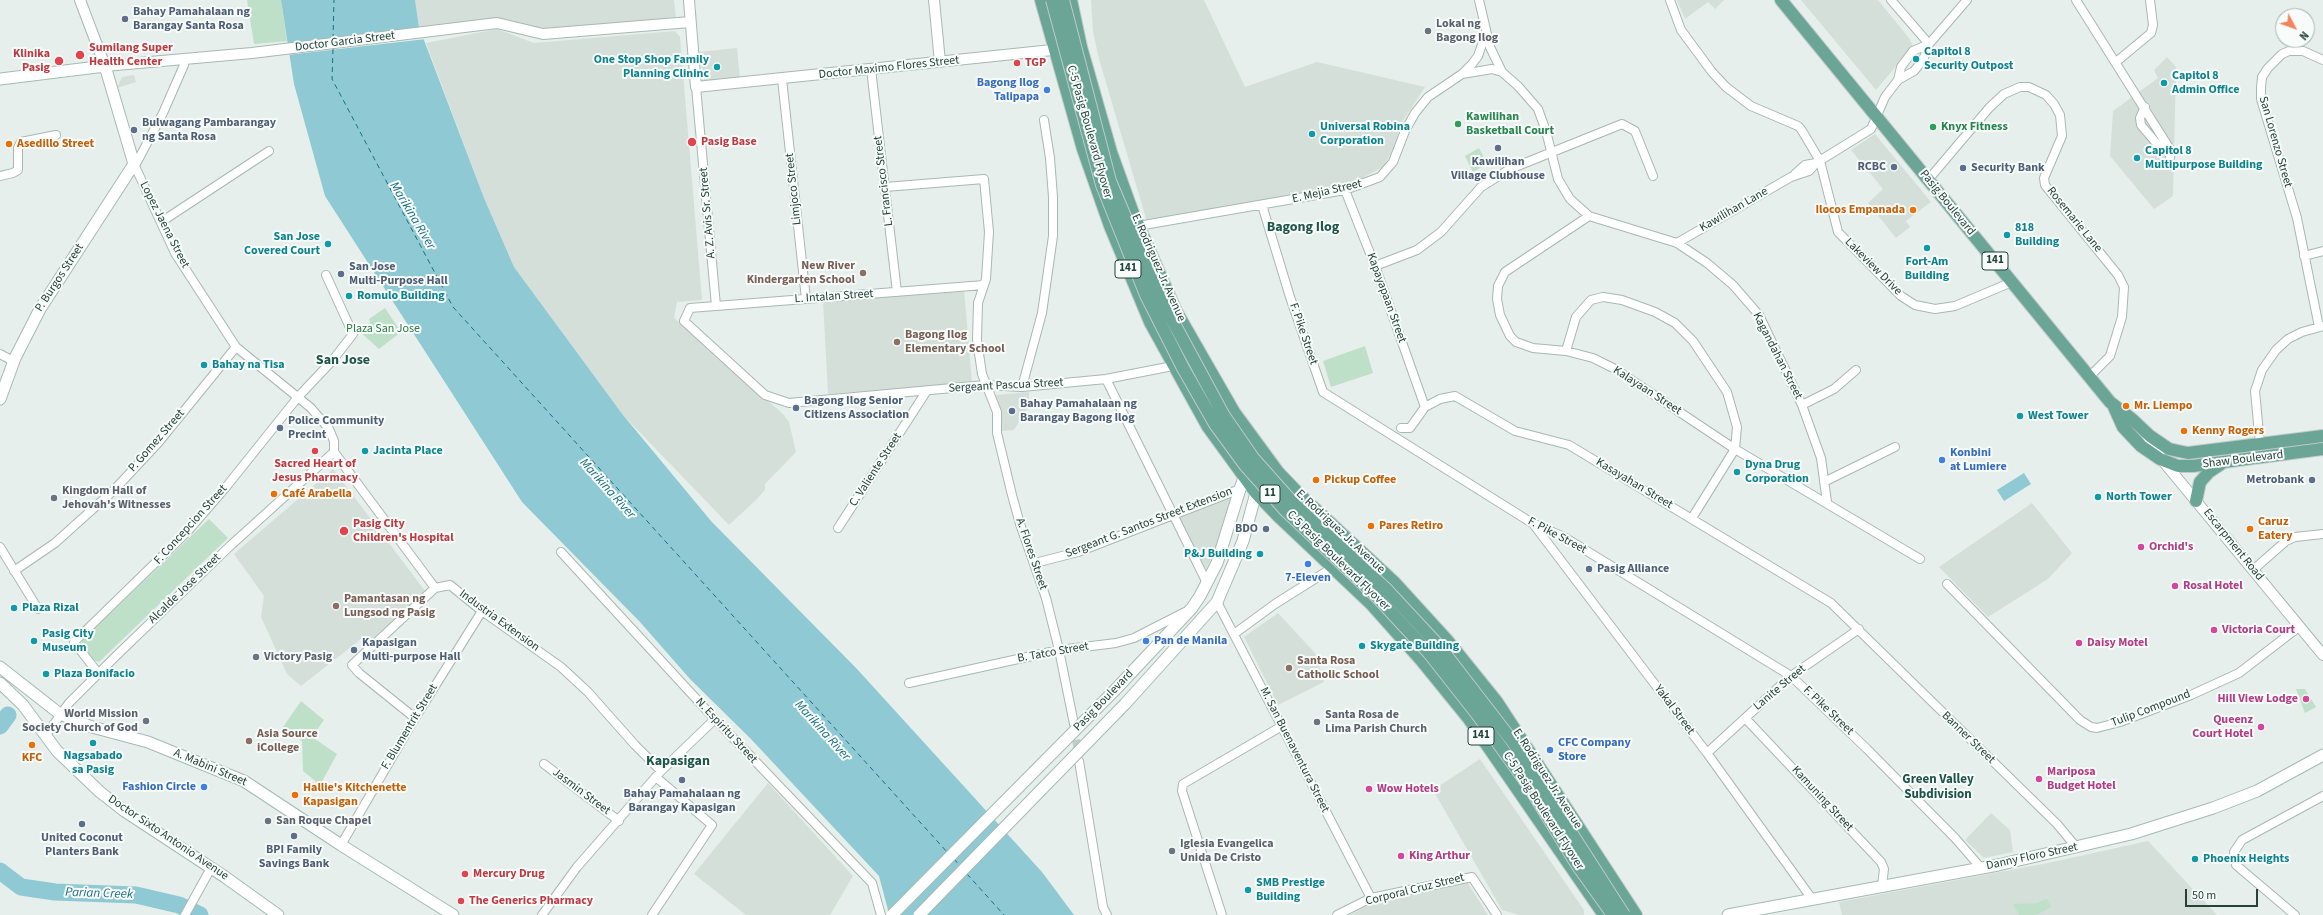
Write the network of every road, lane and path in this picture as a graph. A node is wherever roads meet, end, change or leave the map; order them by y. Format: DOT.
graph roads {
  1 [pos="80,0"];
  2 [pos="688,0"];
  3 [pos="934,0"];
  4 [pos="1041,0"];
  5 [pos="1052,0"];
  6 [pos="1062,0"];
  7 [pos="1071,0"];
  8 [pos="1078,0"];
  9 [pos="1479,0"];
  10 [pos="1670,0"];
  11 [pos="1781,0"];
  12 [pos="1891,0"];
  13 [pos="1966,0"];
  14 [pos="2076,0"];
  15 [pos="2150,0"];
  16 [pos="690,22"];
  17 [pos="1486,33"];
  18 [pos="1929,44"];
  19 [pos="1082,47"];
  20 [pos="1055,49"];
  21 [pos="2323,60"];
  22 [pos="940,62"];
  23 [pos="2116,62"];
  24 [pos="184,65"];
  25 [pos="105,66"];
  26 [pos="83,69"];
  27 [pos="871,70"];
  28 [pos="1502,72"];
  29 [pos="1462,74"];
  30 [pos="0,79"];
  31 [pos="782,79"];
  32 [pos="1898,80"];
  33 [pos="696,87"];
  34 [pos="112,89"];
  35 [pos="2145,107"];
  36 [pos="1877,118"];
  37 [pos="1044,120"];
  38 [pos="56,135"];
  39 [pos="269,151"];
  40 [pos="1551,151"];
  41 [pos="2171,151"];
  42 [pos="1818,162"];
  43 [pos="136,163"];
  44 [pos="2169,163"];
  45 [pos="0,176"];
  46 [pos="1653,176"];
  47 [pos="1928,180"];
  48 [pos="885,187"];
  49 [pos="1345,190"];
  50 [pos="1262,205"];
  51 [pos="1589,216"];
  52 [pos="161,222"];
  53 [pos="1138,226"];
  54 [pos="1677,242"];
  55 [pos="2323,250"];
  56 [pos="2304,256"];
  57 [pos="1375,266"];
  58 [pos="326,275"];
  59 [pos="2012,282"];
  60 [pos="984,285"];
  61 [pos="897,292"];
  62 [pos="806,299"];
  63 [pos="716,306"];
  64 [pos="1176,311"];
  65 [pos="687,314"];
  66 [pos="1150,322"];
  67 [pos="2321,326"];
  68 [pos="236,347"];
  69 [pos="1566,351"];
  70 [pos="0,354"];
  71 [pos="14,361"];
  72 [pos="1173,366"];
  73 [pos="1856,370"];
  74 [pos="2089,377"];
  75 [pos="1106,379"];
  76 [pos="986,385"];
  77 [pos="1022,387"];
  78 [pos="926,392"];
  79 [pos="298,397"];
  80 [pos="0,399"];
  81 [pos="1802,405"];
  82 [pos="2113,405"];
  83 [pos="1425,407"];
  84 [pos="1401,428"];
  85 [pos="2146,434"];
  86 [pos="2323,436"];
  87 [pos="2260,444"];
  88 [pos="1895,447"];
  89 [pos="2165,447"];
  90 [pos="1736,449"];
  91 [pos="2323,449"];
  92 [pos="334,452"];
  93 [pos="1266,456"];
  94 [pos="2163,461"];
  95 [pos="2223,463"];
  96 [pos="1276,469"];
  97 [pos="1824,482"];
  98 [pos="1242,483"];
  99 [pos="1256,492"];
  100 [pos="2196,501"];
  101 [pos="1827,502"];
  102 [pos="1172,516"];
  103 [pos="1692,518"];
  104 [pos="1532,523"];
  105 [pos="838,528"];
  106 [pos="2323,534"];
  107 [pos="0,547"];
  108 [pos="1360,551"];
  109 [pos="561,552"];
  110 [pos="1920,559"];
  111 [pos="1035,563"];
  112 [pos="1335,570"];
  113 [pos="2253,570"];
  114 [pos="14,571"];
  115 [pos="1207,584"];
  116 [pos="1947,584"];
  117 [pos="435,588"];
  118 [pos="1217,602"];
  119 [pos="1192,608"];
  120 [pos="38,609"];
  121 [pos="482,611"];
  122 [pos="2300,626"];
  123 [pos="1859,629"];
  124 [pos="1234,634"];
  125 [pos="1059,650"];
  126 [pos="2323,655"];
  127 [pos="0,667"];
  128 [pos="98,673"];
  129 [pos="1791,676"];
  130 [pos="0,683"];
  131 [pos="909,683"];
  132 [pos="60,714"];
  133 [pos="415,718"];
  134 [pos="1745,718"];
  135 [pos="715,719"];
  136 [pos="1074,724"];
  137 [pos="1282,726"];
  138 [pos="46,735"];
  139 [pos="1706,753"];
  140 [pos="2323,755"];
  141 [pos="1079,761"];
  142 [pos="544,764"];
  143 [pos="659,774"];
  144 [pos="2323,796"];
  145 [pos="619,820"];
  146 [pos="341,845"];
  147 [pos="2077,848"];
  148 [pos="211,868"];
  149 [pos="1981,868"];
  150 [pos="1882,886"];
  151 [pos="1371,898"];
  152 [pos="1812,899"];
  153 [pos="185,915"];
  154 [pos="278,915"];
  155 [pos="453,915"];
  156 [pos="542,915"];
  157 [pos="652,915"];
  158 [pos="881,915"];
  159 [pos="892,915"];
  160 [pos="919,915"];
  161 [pos="1107,915"];
  162 [pos="1222,915"];
  163 [pos="1337,915"];
  164 [pos="1497,915"];
  165 [pos="1604,915"];
  166 [pos="1613,915"];
  167 [pos="1624,915"];
  168 [pos="1636,915"];
  169 [pos="1728,915"];
  170 [pos="2295,915"];
  1 -- 25 [label="street, Lopez Jaena Street"];
  2 -- 16 [label="street, A. Z. Avis Sr. Street"];
  3 -- 22 [label="street"];
  4 -- 20 [label="main road, 141"];
  5 -- 166 [label="main road, C-5 Pasig Boulevard Flyover / 11, bridge"];
  6 -- 20 [label="main road, 141"];
  6 -- 167 [label="main road, C-5 Pasig Boulevard Flyover / 11, bridge"];
  7 -- 19 [label="main road, E. Rodriguez Jr. Avenue / 141"];
  8 -- 19 [label="main road, 141"];
  9 -- 17 [label="street"];
  10 -- 42 [label="street, Lakeview Drive"];
  11 -- 36 [label="main road, Pasig Boulevard / 141"];
  12 -- 18 [label="street"];
  13 -- 18 [label="street"];
  14 -- 23 [label="street"];
  15 -- 23 [label="street"];
  16 -- 25 [label="street, Doctor Garcia Street"];
  16 -- 33 [label="street, A. Z. Avis Sr. Street"];
  17 -- 28 [label="street, Kagandahan Street"];
  17 -- 29 [label="street, E. Mejia Street"];
  18 -- 32 [label="street"];
  18 -- 32 [label="street"];
  19 -- 20 [label="street, Doctor Maximo Flores Street"];
  19 -- 53 [label="main road, E. Rodriguez Jr. Avenue / 141"];
  20 -- 22 [label="street, Doctor Maximo Flores Street"];
  20 -- 66 [label="main road, 141"];
  21 -- 56 [label="street, San Lorenzo Street"];
  22 -- 27 [label="street, Doctor Maximo Flores Street"];
  23 -- 35 [label="street"];
  24 -- 43 [label="street"];
  25 -- 26 [label="main road, Doctor Garcia Street"];
  25 -- 34 [label="main road, Lopez Jaena Street"];
  26 -- 30 [label="main road, Doctor Garcia Street"];
  26 -- 34 [label="main road"];
  27 -- 31 [label="street, Doctor Maximo Flores Street"];
  27 -- 48 [label="street, L. Francisco Street"];
  28 -- 29 [label="street"];
  28 -- 40 [label="street, Kagandahan Street"];
  29 -- 49 [label="street, E. Mejia Street"];
  31 -- 33 [label="street, Doctor Maximo Flores Street"];
  31 -- 62 [label="street, Limjoco Street"];
  32 -- 36 [label="street, Kawilihan Lane"];
  33 -- 63 [label="street, A. Z. Avis Sr. Street"];
  34 -- 43 [label="main road, Lopez Jaena Street"];
  35 -- 41 [label="street"];
  35 -- 41 [label="street"];
  36 -- 42 [label="street, Kawilihan Lane"];
  36 -- 47 [label="main road, Pasig Boulevard / 141"];
  37 -- 77 [label="street"];
  38 -- 45 [label="street"];
  39 -- 52 [label="street"];
  40 -- 46 [label="street"];
  40 -- 51 [label="street, Kagandahan Street"];
  40 -- 57 [label="street"];
  41 -- 44 [label="street"];
  42 -- 54 [label="street, Kawilihan Lane"];
  42 -- 59 [label="street, Lakeview Drive"];
  43 -- 52 [label="street, Lopez Jaena Street"];
  43 -- 71 [label="main road, P. Burgos Street"];
  47 -- 59 [label="main road, Pasig Boulevard / 141"];
  47 -- 74 [label="street, Rosemarie Lane"];
  48 -- 60 [label="street, A. Flores Street"];
  48 -- 61 [label="street, L. Francisco Street"];
  49 -- 50 [label="street, E. Mejia Street"];
  49 -- 57 [label="street, Kapayapaan Street"];
  50 -- 53 [label="street, E. Mejia Street"];
  50 -- 104 [label="street, F. Pike Street"];
  51 -- 54 [label="street, Kagandahan Street"];
  51 -- 69 [label="street, Kalayaan Street"];
  52 -- 68 [label="street, Lopez Jaena Street"];
  53 -- 64 [label="main road, E. Rodriguez Jr. Avenue / 141"];
  54 -- 81 [label="street, Kagandahan Street"];
  55 -- 56 [label="street"];
  56 -- 67 [label="street, San Lorenzo Street"];
  57 -- 83 [label="street, Kapayapaan Street"];
  58 -- 79 [label="street, F. Concepcion Street"];
  59 -- 74 [label="main road, Pasig Boulevard / 141"];
  60 -- 61 [label="street, L. Intalan Street"];
  60 -- 76 [label="street, A. Flores Street"];
  61 -- 62 [label="street, L. Intalan Street"];
  62 -- 63 [label="street, L. Intalan Street"];
  63 -- 65 [label="street, L. Intalan Street"];
  64 -- 66 [label="main road"];
  64 -- 93 [label="main road, E. Rodriguez Jr. Avenue / 141"];
  65 -- 78 [label="street, Sergeant Pascua Street"];
  66 -- 72 [label="main road, 141"];
  67 -- 87 [label="street"];
  68 -- 79 [label="street, Lopez Jaena Street"];
  68 -- 114 [label="street, P. Gomez Street"];
  69 -- 90 [label="street, Kalayaan Street"];
  69 -- 90 [label="street"];
  70 -- 71 [label="street"];
  71 -- 80 [label="main road, P. Burgos Street"];
  72 -- 75 [label="street, Sergeant Pascua Street"];
  72 -- 98 [label="main road, 141"];
  73 -- 81 [label="street"];
  74 -- 82 [label="main road, Pasig Boulevard / 141"];
  75 -- 77 [label="street, Sergeant Pascua Street"];
  75 -- 102 [label="street"];
  76 -- 77 [label="street, Sergeant Pascua Street"];
  76 -- 78 [label="street, Sergeant Pascua Street"];
  76 -- 111 [label="street, A. Flores Street"];
  78 -- 105 [label="street, C. Valiente Street"];
  79 -- 92 [label="street, Lopez Jaena Street"];
  79 -- 128 [label="street, F. Concepcion Street"];
  81 -- 97 [label="street, Kagandahan Street"];
  82 -- 85 [label="main road, Pasig Boulevard / 141"];
  82 -- 94 [label="main road, Pasig Boulevard / 141"];
  83 -- 84 [label="street, Kasayahan Street"];
  83 -- 103 [label="street, Kasayahan Street"];
  85 -- 89 [label="main road, Pasig Boulevard / 141"];
  85 -- 94 [label="street, Escarpment Road"];
  86 -- 87 [label="main road, Shaw Boulevard / 141"];
  87 -- 89 [label="main road, Shaw Boulevard / 141"];
  88 -- 97 [label="street"];
  90 -- 101 [label="street, Kalayaan Street"];
  90 -- 103 [label="street"];
  91 -- 95 [label="main road, Shaw Boulevard / 141"];
  92 -- 117 [label="street"];
  92 -- 128 [label="street, Alcalde Jose Street"];
  93 -- 96 [label="main road, E. Rodriguez Jr. Avenue / 141"];
  93 -- 98 [label="main road, Pasig Boulevard"];
  94 -- 95 [label="main road, Shaw Boulevard / 141"];
  94 -- 100 [label="street, Escarpment Road"];
  95 -- 100 [label="main road"];
  96 -- 99 [label="main road, Pasig Boulevard"];
  96 -- 108 [label="main road, E. Rodriguez Jr. Avenue / 141"];
  97 -- 101 [label="street, Kagandahan Street"];
  98 -- 99 [label="main road, 141"];
  98 -- 102 [label="street, Sergeant G. Santos Street Extension"];
  98 -- 115 [label="main road, Pasig Boulevard"];
  99 -- 112 [label="main road, 141"];
  99 -- 118 [label="main road, Pasig Boulevard"];
  100 -- 113 [label="street, Escarpment Road"];
  101 -- 110 [label="street, Kalayaan Street"];
  102 -- 111 [label="street, Sergeant G. Santos Street Extension"];
  102 -- 115 [label="street"];
  103 -- 123 [label="street, Kasayahan Street"];
  104 -- 129 [label="street, F. Pike Street"];
  104 -- 139 [label="street, Yakal Street"];
  106 -- 113 [label="street"];
  107 -- 114 [label="street"];
  108 -- 112 [label="main road"];
  108 -- 168 [label="main road, E. Rodriguez Jr. Avenue / 141"];
  109 -- 135 [label="street, N. Espiritu Street"];
  111 -- 125 [label="street, A. Flores Street"];
  112 -- 124 [label="street"];
  112 -- 165 [label="main road, 141"];
  113 -- 122 [label="street, Escarpment Road"];
  114 -- 120 [label="street"];
  115 -- 119 [label="main road, Pasig Boulevard"];
  116 -- 122 [label="street, Tulip Compound"];
  117 -- 121 [label="street, Industria Extension"];
  117 -- 133 [label="street"];
  118 -- 124 [label="street, M. San Buenaventura Street"];
  118 -- 160 [label="main road, Pasig Boulevard, bridge"];
  119 -- 125 [label="street, B. Tatco Street"];
  119 -- 159 [label="main road, Pasig Boulevard, bridge"];
  121 -- 133 [label="street, F. Blumentrit Street"];
  121 -- 143 [label="street, Industria Extension"];
  122 -- 126 [label="street, Escarpment Road"];
  123 -- 129 [label="street, Lanite Street"];
  123 -- 147 [label="street, Banner Street"];
  124 -- 137 [label="street, M. San Buenaventura Street"];
  125 -- 131 [label="street, B. Tatco Street"];
  125 -- 136 [label="street, A. Flores Street"];
  127 -- 132 [label="main road, A. Mabini Street"];
  128 -- 132 [label="street, Alcalde Jose Street"];
  129 -- 134 [label="street, Lanite Street"];
  129 -- 149 [label="street, F. Pike Street"];
  130 -- 138 [label="main road, Doctor Sixto Antonio Avenue"];
  132 -- 138 [label="street, Alcalde Jose Street"];
  132 -- 146 [label="main road, A. Mabini Street"];
  133 -- 146 [label="street, F. Blumentrit Street"];
  134 -- 139 [label="street, Lanite Street"];
  134 -- 150 [label="street, Kamuning Street"];
  135 -- 143 [label="street"];
  135 -- 158 [label="street, N. Espiritu Street"];
  137 -- 151 [label="street, M. San Buenaventura Street"];
  137 -- 162 [label="street"];
  138 -- 148 [label="main road, Doctor Sixto Antonio Avenue"];
  139 -- 152 [label="street, Yakal Street"];
  140 -- 147 [label="main road, Danny Floro Street"];
  141 -- 161 [label="street"];
  142 -- 145 [label="street, Jasmin Street"];
  143 -- 145 [label="street"];
  143 -- 157 [label="street, Industria Extension"];
  144 -- 170 [label="street"];
  145 -- 156 [label="street"];
  146 -- 155 [label="main road, A. Mabini Street"];
  147 -- 149 [label="main road, Danny Floro Street"];
  148 -- 153 [label="street"];
  148 -- 154 [label="main road, Doctor Sixto Antonio Avenue"];
  149 -- 150 [label="main road, Danny Floro Street"];
  150 -- 152 [label="main road, Danny Floro Street"];
  151 -- 163 [label="street, Corporal Cruz Street"];
  151 -- 164 [label="street, Corporal Cruz Street"];
  152 -- 169 [label="main road, Danny Floro Street"];
}
